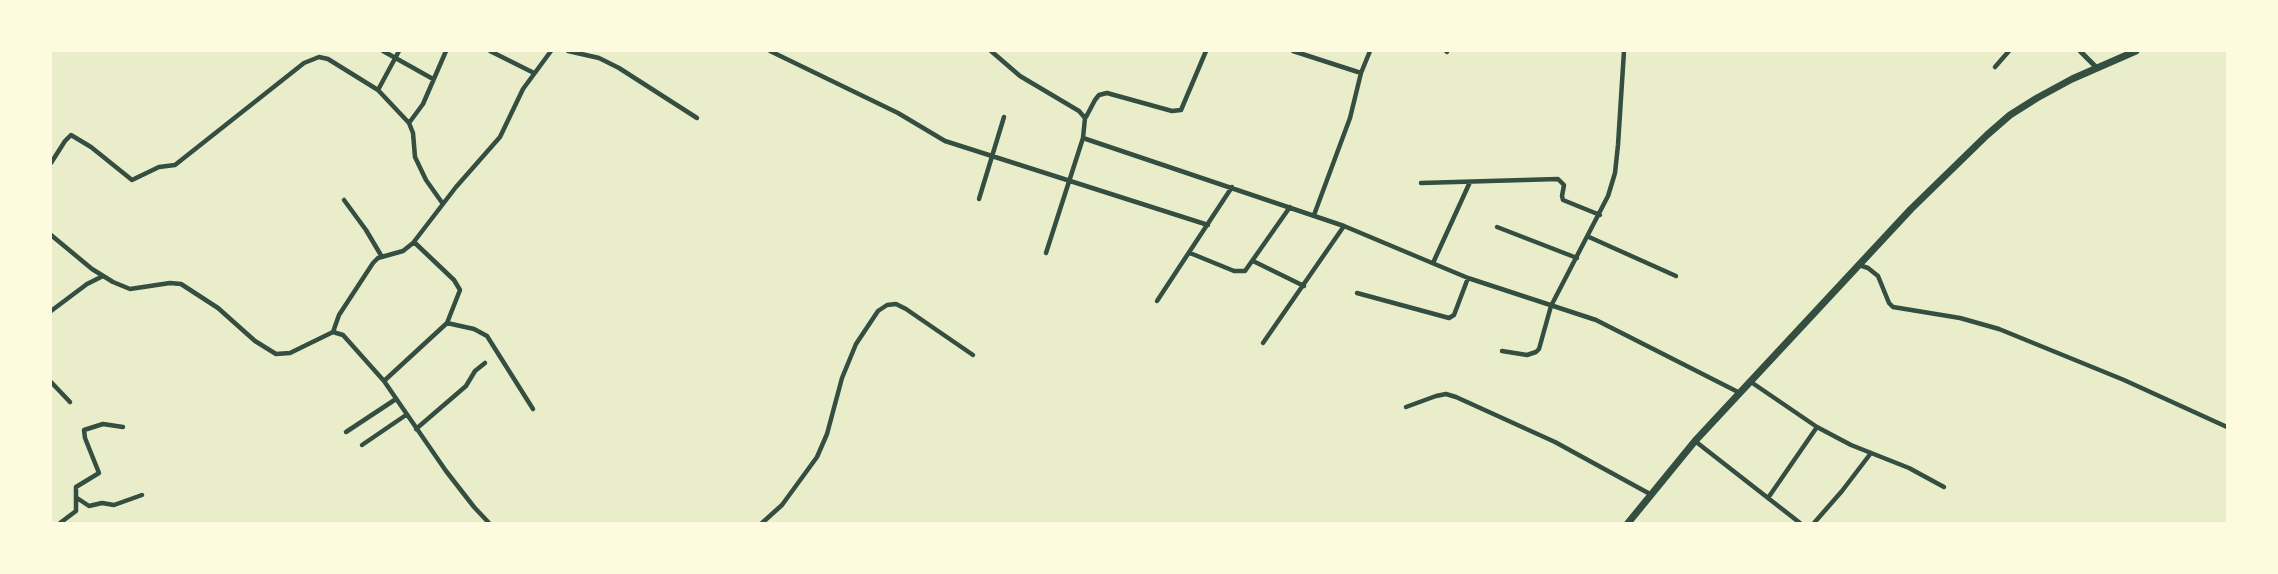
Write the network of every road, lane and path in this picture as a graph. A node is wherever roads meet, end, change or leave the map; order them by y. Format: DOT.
graph roads {
  1 [pos="383,51"];
  2 [pos="398,51"];
  3 [pos="446,51"];
  4 [pos="490,51"];
  5 [pos="551,51"];
  6 [pos="568,51"];
  7 [pos="771,51"];
  8 [pos="991,51"];
  9 [pos="1206,51"];
  10 [pos="1293,51"];
  11 [pos="1370,51"];
  12 [pos="1624,51"];
  13 [pos="2009,51"];
  14 [pos="2080,51"];
  15 [pos="2136,51"];
  16 [pos="395,57"];
  17 [pos="1995,67"];
  18 [pos="2097,68"];
  19 [pos="534,73"];
  20 [pos="1361,73"];
  21 [pos="433,79"];
  22 [pos="378,90"];
  23 [pos="1004,117"];
  24 [pos="697,118"];
  25 [pos="1085,118"];
  26 [pos="409,123"];
  27 [pos="1083,138"];
  28 [pos="991,156"];
  29 [pos="51,163"];
  30 [pos="1069,181"];
  31 [pos="1470,182"];
  32 [pos="1422,183"];
  33 [pos="1232,187"];
  34 [pos="979,199"];
  35 [pos="344,200"];
  36 [pos="443,204"];
  37 [pos="1290,207"];
  38 [pos="1314,215"];
  39 [pos="1600,215"];
  40 [pos="1208,225"];
  41 [pos="1345,226"];
  42 [pos="1497,227"];
  43 [pos="1589,237"];
  44 [pos="52,239"];
  45 [pos="414,242"];
  46 [pos="1046,253"];
  47 [pos="1190,253"];
  48 [pos="382,257"];
  49 [pos="1577,258"];
  50 [pos="1253,261"];
  51 [pos="1433,263"];
  52 [pos="1859,265"];
  53 [pos="103,276"];
  54 [pos="1676,276"];
  55 [pos="1468,278"];
  56 [pos="1304,286"];
  57 [pos="1357,293"];
  58 [pos="1157,301"];
  59 [pos="1551,306"];
  60 [pos="51,310"];
  61 [pos="447,323"];
  62 [pos="333,332"];
  63 [pos="1263,343"];
  64 [pos="1502,351"];
  65 [pos="973,355"];
  66 [pos="485,363"];
  67 [pos="384,381"];
  68 [pos="51,382"];
  69 [pos="1751,382"];
  70 [pos="1741,393"];
  71 [pos="396,399"];
  72 [pos="71,402"];
  73 [pos="1406,407"];
  74 [pos="533,409"];
  75 [pos="406,415"];
  76 [pos="123,426"];
  77 [pos="1818,427"];
  78 [pos="2227,428"];
  79 [pos="416,429"];
  80 [pos="346,432"];
  81 [pos="1695,441"];
  82 [pos="362,445"];
  83 [pos="1871,453"];
  84 [pos="1944,487"];
  85 [pos="142,495"];
  86 [pos="1650,495"];
  87 [pos="76,498"];
  88 [pos="1768,498"];
  89 [pos="60,523"];
  90 [pos="489,523"];
  91 [pos="762,523"];
  92 [pos="1628,523"];
  93 [pos="1800,523"];
  94 [pos="1814,523"];
  1 -- 16 [label="street"];
  2 -- 16 [label="street"];
  3 -- 21 [label="street"];
  4 -- 19 [label="street"];
  5 -- 19 [label="street"];
  6 -- 24 [label="street"];
  7 -- 28 [label="street"];
  8 -- 25 [label="street"];
  9 -- 25 [label="street"];
  10 -- 20 [label="street"];
  11 -- 20 [label="street"];
  12 -- 39 [label="street"];
  13 -- 17 [label="street"];
  14 -- 18 [label="street"];
  15 -- 18 [label="main road"];
  16 -- 21 [label="street"];
  16 -- 22 [label="street"];
  18 -- 52 [label="main road"];
  19 -- 36 [label="street"];
  20 -- 38 [label="street"];
  21 -- 26 [label="street"];
  22 -- 26 [label="street"];
  22 -- 29 [label="street"];
  23 -- 28 [label="street"];
  25 -- 27 [label="street"];
  26 -- 36 [label="street"];
  27 -- 30 [label="street"];
  27 -- 33 [label="street"];
  28 -- 30 [label="street"];
  28 -- 34 [label="street"];
  30 -- 40 [label="street"];
  30 -- 46 [label="street"];
  31 -- 32 [label="street"];
  31 -- 39 [label="street"];
  31 -- 51 [label="street"];
  33 -- 37 [label="street"];
  33 -- 40 [label="street"];
  35 -- 48 [label="street"];
  36 -- 45 [label="street"];
  37 -- 38 [label="street"];
  37 -- 50 [label="street"];
  38 -- 41 [label="street"];
  39 -- 43 [label="street"];
  40 -- 47 [label="street"];
  41 -- 51 [label="street"];
  41 -- 56 [label="street"];
  42 -- 49 [label="street"];
  43 -- 49 [label="street"];
  43 -- 54 [label="street"];
  44 -- 53 [label="street"];
  45 -- 48 [label="street"];
  45 -- 61 [label="street"];
  47 -- 50 [label="street"];
  47 -- 58 [label="street"];
  48 -- 62 [label="street"];
  49 -- 59 [label="street"];
  50 -- 56 [label="street"];
  51 -- 55 [label="street"];
  52 -- 69 [label="main road"];
  52 -- 78 [label="street"];
  53 -- 60 [label="street"];
  53 -- 62 [label="street"];
  55 -- 57 [label="street"];
  55 -- 59 [label="street"];
  56 -- 63 [label="street"];
  59 -- 64 [label="street"];
  59 -- 70 [label="street"];
  61 -- 67 [label="street"];
  61 -- 74 [label="street"];
  62 -- 67 [label="street"];
  65 -- 91 [label="street"];
  66 -- 79 [label="street"];
  67 -- 71 [label="street"];
  68 -- 72 [label="street"];
  69 -- 70 [label="main road"];
  69 -- 77 [label="street"];
  70 -- 81 [label="main road"];
  71 -- 75 [label="street"];
  71 -- 80 [label="street"];
  73 -- 86 [label="street"];
  75 -- 79 [label="street"];
  75 -- 82 [label="street"];
  76 -- 87 [label="street"];
  77 -- 83 [label="street"];
  77 -- 88 [label="street"];
  79 -- 90 [label="street"];
  81 -- 86 [label="main road"];
  81 -- 88 [label="street"];
  83 -- 84 [label="street"];
  83 -- 94 [label="street"];
  85 -- 87 [label="street"];
  86 -- 92 [label="main road"];
  87 -- 89 [label="street"];
  88 -- 93 [label="street"];
}
